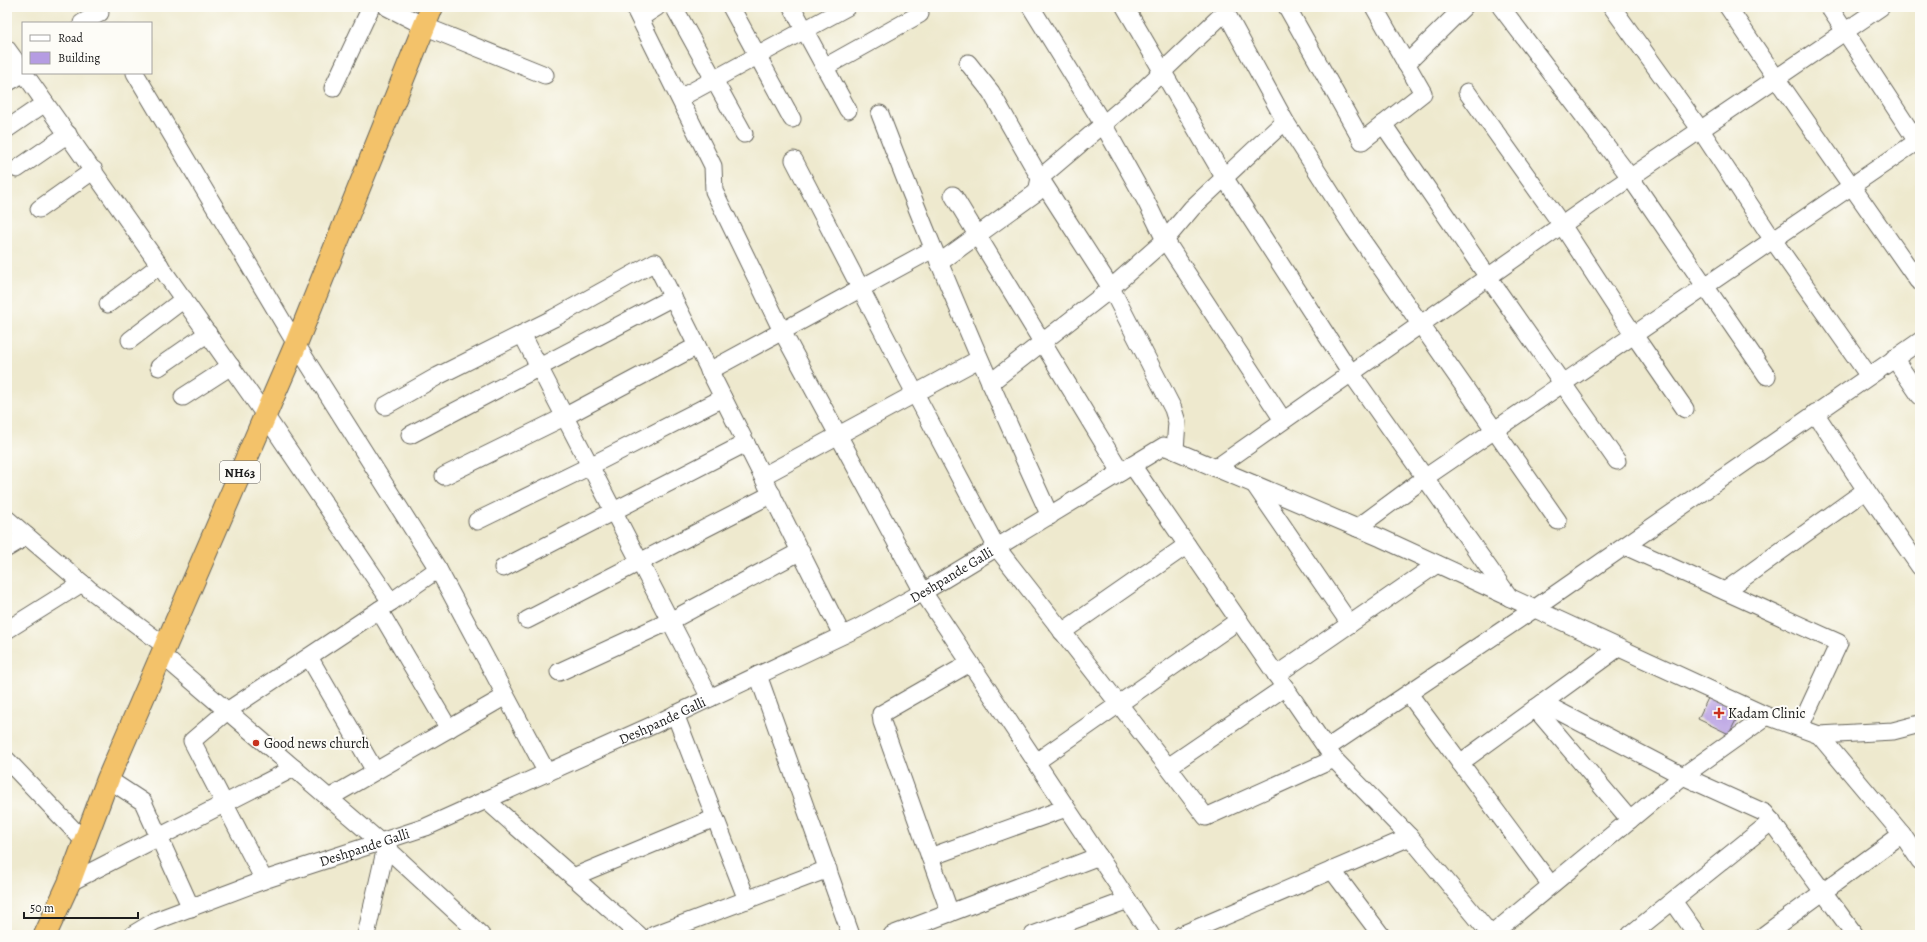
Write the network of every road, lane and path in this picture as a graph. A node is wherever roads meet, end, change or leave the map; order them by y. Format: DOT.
graph roads {
  1 [pos="371,7"];
  2 [pos="387,7"];
  3 [pos="656,7"];
  4 [pos="674,7"];
  5 [pos="731,7"];
  6 [pos="792,7"];
  7 [pos="847,7"];
  8 [pos="1031,7"];
  9 [pos="1125,7"];
  10 [pos="1287,7"];
  11 [pos="1374,7"];
  12 [pos="1464,7"];
  13 [pos="1501,7"];
  14 [pos="1612,7"];
  15 [pos="1728,7"];
  16 [pos="1829,7"];
  17 [pos="1881,7"];
  18 [pos="1225,9"];
  19 [pos="637,12"];
  20 [pos="100,14"];
  21 [pos="920,14"];
  22 [pos="428,17"];
  23 [pos="84,22"];
  24 [pos="805,31"];
  25 [pos="1845,31"];
  26 [pos="758,55"];
  27 [pos="968,63"];
  28 [pos="20,64"];
  29 [pos="1406,64"];
  30 [pos="825,67"];
  31 [pos="1163,72"];
  32 [pos="27,74"];
  33 [pos="136,74"];
  34 [pos="545,75"];
  35 [pos="1776,78"];
  36 [pos="713,80"];
  37 [pos="7,83"];
  38 [pos="333,88"];
  39 [pos="1467,92"];
  40 [pos="680,98"];
  41 [pos="46,103"];
  42 [pos="848,110"];
  43 [pos="880,114"];
  44 [pos="792,119"];
  45 [pos="1285,121"];
  46 [pos="1103,124"];
  47 [pos="1383,124"];
  48 [pos="7,129"];
  49 [pos="1700,129"];
  50 [pos="68,134"];
  51 [pos="744,134"];
  52 [pos="1918,144"];
  53 [pos="794,160"];
  54 [pos="17,169"];
  55 [pos="94,170"];
  56 [pos="1224,177"];
  57 [pos="1630,177"];
  58 [pos="1040,178"];
  59 [pos="1852,186"];
  60 [pos="953,195"];
  61 [pos="39,209"];
  62 [pos="1562,225"];
  63 [pos="977,235"];
  64 [pos="1165,240"];
  65 [pos="1773,240"];
  66 [pos="936,256"];
  67 [pos="160,265"];
  68 [pos="1488,277"];
  69 [pos="1918,280"];
  70 [pos="1705,287"];
  71 [pos="860,288"];
  72 [pos="1111,288"];
  73 [pos="673,297"];
  74 [pos="184,299"];
  75 [pos="108,304"];
  76 [pos="1422,323"];
  77 [pos="782,331"];
  78 [pos="208,333"];
  79 [pos="522,334"];
  80 [pos="1634,335"];
  81 [pos="130,340"];
  82 [pos="1920,340"];
  83 [pos="1042,342"];
  84 [pos="296,344"];
  85 [pos="697,346"];
  86 [pos="1894,358"];
  87 [pos="979,359"];
  88 [pos="231,366"];
  89 [pos="159,367"];
  90 [pos="539,367"];
  91 [pos="709,370"];
  92 [pos="1351,372"];
  93 [pos="1767,376"];
  94 [pos="1869,376"];
  95 [pos="1564,383"];
  96 [pos="990,384"];
  97 [pos="915,394"];
  98 [pos="1920,396"];
  99 [pos="183,398"];
  100 [pos="723,398"];
  101 [pos="384,406"];
  102 [pos="1685,408"];
  103 [pos="1815,413"];
  104 [pos="265,415"];
  105 [pos="564,417"];
  106 [pos="1283,420"];
  107 [pos="1495,430"];
  108 [pos="410,435"];
  109 [pos="839,436"];
  110 [pos="746,443"];
  111 [pos="1169,448"];
  112 [pos="1618,461"];
  113 [pos="590,466"];
  114 [pos="1127,468"];
  115 [pos="1216,468"];
  116 [pos="444,476"];
  117 [pos="763,476"];
  118 [pos="1426,477"];
  119 [pos="1254,484"];
  120 [pos="1866,490"];
  121 [pos="772,494"];
  122 [pos="613,511"];
  123 [pos="1050,516"];
  124 [pos="7,519"];
  125 [pos="477,521"];
  126 [pos="1558,521"];
  127 [pos="1357,528"];
  128 [pos="27,536"];
  129 [pos="1187,545"];
  130 [pos="1625,546"];
  131 [pos="7,548"];
  132 [pos="997,548"];
  133 [pos="801,551"];
  134 [pos="640,562"];
  135 [pos="1437,564"];
  136 [pos="1920,567"];
  137 [pos="502,568"];
  138 [pos="438,569"];
  139 [pos="82,583"];
  140 [pos="1725,591"];
  141 [pos="923,592"];
  142 [pos="1510,598"];
  143 [pos="385,606"];
  144 [pos="1534,609"];
  145 [pos="527,620"];
  146 [pos="1239,620"];
  147 [pos="670,621"];
  148 [pos="1350,624"];
  149 [pos="7,630"];
  150 [pos="1062,632"];
  151 [pos="842,635"];
  152 [pos="1618,648"];
  153 [pos="163,651"];
  154 [pos="308,657"];
  155 [pos="970,663"];
  156 [pos="559,672"];
  157 [pos="758,675"];
  158 [pos="1281,681"];
  159 [pos="1408,694"];
  160 [pos="504,697"];
  161 [pos="710,698"];
  162 [pos="1119,704"];
  163 [pos="1539,706"];
  164 [pos="227,711"];
  165 [pos="674,714"];
  166 [pos="1767,716"];
  167 [pos="1920,724"];
  168 [pos="1800,727"];
  169 [pos="449,729"];
  170 [pos="1819,735"];
  171 [pos="1331,754"];
  172 [pos="7,760"];
  173 [pos="1036,762"];
  174 [pos="1460,763"];
  175 [pos="1168,767"];
  176 [pos="294,768"];
  177 [pos="375,771"];
  178 [pos="547,773"];
  179 [pos="1683,776"];
  180 [pos="108,779"];
  181 [pos="329,798"];
  182 [pos="486,800"];
  183 [pos="224,803"];
  184 [pos="1066,808"];
  185 [pos="715,818"];
  186 [pos="1630,820"];
  187 [pos="1772,821"];
  188 [pos="1902,834"];
  189 [pos="158,836"];
  190 [pos="1410,837"];
  191 [pos="85,842"];
  192 [pos="383,844"];
  193 [pos="1099,856"];
  194 [pos="930,857"];
  195 [pos="1920,861"];
  196 [pos="828,869"];
  197 [pos="1332,870"];
  198 [pos="573,876"];
  199 [pos="264,880"];
  200 [pos="69,883"];
  201 [pos="1551,885"];
  202 [pos="1824,891"];
  203 [pos="747,900"];
  204 [pos="1128,900"];
  205 [pos="1673,901"];
  206 [pos="191,908"];
  207 [pos="950,913"];
  208 [pos="44,935"];
  209 [pos="132,935"];
  210 [pos="366,935"];
  211 [pos="481,935"];
  212 [pos="639,935"];
  213 [pos="654,935"];
  214 [pos="852,935"];
  215 [pos="892,935"];
  216 [pos="1033,935"];
  217 [pos="1151,935"];
  218 [pos="1181,935"];
  219 [pos="1381,935"];
  220 [pos="1630,935"];
  221 [pos="1697,935"];
  222 [pos="1764,935"];
  223 [pos="1856,935"];
  1 -- 38 [label="street"];
  2 -- 22 [label="street"];
  3 -- 19 [label="street"];
  4 -- 36 [label="street"];
  5 -- 26 [label="street"];
  6 -- 24 [label="street"];
  7 -- 24 [label="street"];
  8 -- 46 [label="street"];
  9 -- 31 [label="street"];
  10 -- 47 [label="street"];
  11 -- 29 [label="street"];
  12 -- 29 [label="street"];
  13 -- 57 [label="street"];
  14 -- 49 [label="street"];
  15 -- 35 [label="street"];
  16 -- 25 [label="street"];
  17 -- 25 [label="street"];
  18 -- 31 [label="street"];
  18 -- 45 [label="street"];
  19 -- 40 [label="street"];
  20 -- 23 [label="street"];
  21 -- 30 [label="street"];
  22 -- 34 [label="street"];
  22 -- 84 [label="highway, NH63"];
  24 -- 26 [label="street"];
  24 -- 30 [label="street"];
  25 -- 35 [label="street"];
  25 -- 52 [label="street"];
  26 -- 36 [label="street"];
  26 -- 44 [label="street"];
  27 -- 58 [label="street"];
  28 -- 37 [label="street"];
  29 -- 47 [label="street"];
  30 -- 42 [label="street"];
  31 -- 46 [label="street"];
  31 -- 56 [label="street"];
  32 -- 41 [label="street"];
  33 -- 84 [label="street"];
  35 -- 49 [label="street"];
  35 -- 59 [label="street"];
  36 -- 40 [label="street"];
  36 -- 51 [label="street"];
  39 -- 62 [label="street"];
  40 -- 77 [label="street"];
  41 -- 48 [label="street"];
  41 -- 50 [label="street"];
  43 -- 66 [label="street"];
  45 -- 56 [label="street"];
  45 -- 76 [label="street"];
  46 -- 58 [label="street"];
  46 -- 64 [label="street"];
  47 -- 68 [label="street"];
  49 -- 57 [label="street"];
  49 -- 65 [label="street"];
  50 -- 54 [label="street"];
  50 -- 55 [label="street"];
  52 -- 59 [label="street"];
  53 -- 71 [label="street"];
  55 -- 61 [label="street"];
  55 -- 67 [label="street"];
  56 -- 64 [label="street"];
  56 -- 92 [label="street"];
  57 -- 62 [label="street"];
  57 -- 70 [label="street"];
  58 -- 63 [label="street"];
  58 -- 72 [label="street"];
  59 -- 65 [label="street"];
  59 -- 69 [label="street"];
  60 -- 63 [label="street"];
  62 -- 68 [label="street"];
  62 -- 80 [label="street"];
  63 -- 66 [label="street"];
  63 -- 83 [label="street"];
  64 -- 72 [label="street"];
  64 -- 106 [label="street"];
  65 -- 70 [label="street"];
  65 -- 94 [label="street"];
  66 -- 71 [label="street"];
  66 -- 87 [label="street"];
  67 -- 74 [label="street"];
  67 -- 75 [label="street"];
  68 -- 76 [label="street"];
  68 -- 95 [label="street"];
  70 -- 80 [label="street"];
  70 -- 93 [label="street"];
  71 -- 77 [label="street"];
  71 -- 97 [label="street"];
  72 -- 83 [label="street"];
  72 -- 111 [label="street"];
  73 -- 79 [label="street"];
  73 -- 85 [label="street"];
  73 -- 90 [label="street"];
  74 -- 78 [label="street"];
  74 -- 81 [label="street"];
  76 -- 92 [label="street"];
  76 -- 107 [label="street"];
  77 -- 91 [label="street"];
  77 -- 109 [label="street"];
  78 -- 88 [label="street"];
  78 -- 89 [label="street"];
  79 -- 90 [label="street"];
  79 -- 101 [label="street"];
  80 -- 95 [label="street"];
  80 -- 102 [label="street"];
  82 -- 86 [label="street"];
  83 -- 96 [label="street"];
  83 -- 114 [label="street"];
  84 -- 104 [label="highway, NH63"];
  84 -- 138 [label="street"];
  85 -- 91 [label="street"];
  85 -- 105 [label="street"];
  86 -- 94 [label="street"];
  86 -- 98 [label="street"];
  87 -- 96 [label="street"];
  87 -- 97 [label="street"];
  88 -- 99 [label="street"];
  88 -- 104 [label="street"];
  90 -- 105 [label="street"];
  90 -- 108 [label="street"];
  91 -- 100 [label="street"];
  92 -- 106 [label="street"];
  92 -- 118 [label="street"];
  94 -- 103 [label="street"];
  95 -- 107 [label="street"];
  95 -- 112 [label="street"];
  96 -- 123 [label="street"];
  97 -- 109 [label="street"];
  97 -- 132 [label="street"];
  100 -- 110 [label="street"];
  100 -- 113 [label="street"];
  103 -- 120 [label="street"];
  103 -- 130 [label="street"];
  104 -- 143 [label="street"];
  104 -- 153 [label="highway, NH63"];
  105 -- 113 [label="street"];
  105 -- 116 [label="street"];
  106 -- 115 [label="street"];
  107 -- 118 [label="street"];
  107 -- 126 [label="street"];
  109 -- 117 [label="street"];
  109 -- 141 [label="street"];
  110 -- 117 [label="street"];
  110 -- 122 [label="street"];
  111 -- 114 [label="street, Deshpande Galli"];
  111 -- 115 [label="street"];
  113 -- 122 [label="street"];
  113 -- 125 [label="street"];
  114 -- 123 [label="street, Deshpande Galli"];
  114 -- 129 [label="street"];
  115 -- 119 [label="street"];
  117 -- 121 [label="street"];
  118 -- 127 [label="street"];
  118 -- 142 [label="street"];
  119 -- 127 [label="street"];
  119 -- 148 [label="street"];
  120 -- 136 [label="street"];
  120 -- 140 [label="street"];
  121 -- 133 [label="street"];
  121 -- 134 [label="street"];
  122 -- 134 [label="street"];
  122 -- 137 [label="street"];
  123 -- 132 [label="street, Deshpande Galli"];
  124 -- 128 [label="street"];
  127 -- 135 [label="street"];
  128 -- 131 [label="street"];
  128 -- 139 [label="street"];
  129 -- 146 [label="street"];
  129 -- 150 [label="street"];
  130 -- 140 [label="street"];
  130 -- 144 [label="street"];
  132 -- 141 [label="street, Deshpande Galli"];
  132 -- 150 [label="street"];
  133 -- 147 [label="street"];
  133 -- 151 [label="street"];
  134 -- 145 [label="street"];
  134 -- 147 [label="street"];
  135 -- 142 [label="street"];
  135 -- 148 [label="street"];
  138 -- 143 [label="street"];
  138 -- 160 [label="street"];
  139 -- 149 [label="street"];
  139 -- 153 [label="street"];
  140 -- 168 [label="street"];
  141 -- 151 [label="street, Deshpande Galli"];
  141 -- 155 [label="street"];
  142 -- 144 [label="street"];
  143 -- 154 [label="street"];
  143 -- 169 [label="street"];
  144 -- 152 [label="street"];
  144 -- 159 [label="street"];
  146 -- 158 [label="street"];
  146 -- 162 [label="street"];
  147 -- 156 [label="street"];
  147 -- 161 [label="street"];
  148 -- 158 [label="street"];
  150 -- 162 [label="street"];
  151 -- 157 [label="street, Deshpande Galli"];
  152 -- 163 [label="street"];
  152 -- 166 [label="street"];
  153 -- 164 [label="street"];
  153 -- 180 [label="highway, NH63"];
  154 -- 164 [label="street"];
  154 -- 177 [label="street"];
  155 -- 173 [label="street"];
  155 -- 194 [label="street"];
  157 -- 161 [label="street, Deshpande Galli"];
  157 -- 196 [label="street"];
  158 -- 171 [label="street"];
  158 -- 175 [label="street"];
  159 -- 171 [label="street"];
  159 -- 174 [label="street"];
  160 -- 169 [label="street"];
  160 -- 178 [label="street"];
  161 -- 165 [label="street, Deshpande Galli"];
  162 -- 173 [label="street"];
  162 -- 175 [label="street"];
  163 -- 174 [label="street"];
  163 -- 179 [label="street"];
  163 -- 186 [label="street"];
  164 -- 176 [label="street"];
  164 -- 183 [label="street"];
  165 -- 178 [label="street, Deshpande Galli"];
  165 -- 185 [label="street"];
  166 -- 168 [label="street"];
  166 -- 179 [label="street"];
  167 -- 170 [label="street"];
  168 -- 170 [label="street"];
  169 -- 177 [label="street"];
  170 -- 188 [label="street"];
  171 -- 175 [label="street"];
  171 -- 190 [label="street"];
  172 -- 191 [label="street"];
  173 -- 184 [label="street"];
  174 -- 201 [label="street"];
  176 -- 181 [label="street"];
  176 -- 183 [label="street"];
  177 -- 181 [label="street"];
  178 -- 182 [label="street, Deshpande Galli"];
  179 -- 186 [label="street"];
  179 -- 187 [label="street"];
  180 -- 189 [label="street"];
  180 -- 191 [label="highway, NH63"];
  181 -- 192 [label="street"];
  182 -- 192 [label="street, Deshpande Galli"];
  182 -- 198 [label="street"];
  183 -- 189 [label="street"];
  183 -- 199 [label="street"];
  184 -- 193 [label="street"];
  184 -- 194 [label="street"];
  185 -- 198 [label="street"];
  185 -- 203 [label="street"];
  186 -- 201 [label="street"];
  187 -- 202 [label="street"];
  187 -- 205 [label="street"];
  188 -- 195 [label="street"];
  188 -- 202 [label="street"];
  189 -- 200 [label="street"];
  189 -- 206 [label="street"];
  190 -- 197 [label="street"];
  190 -- 201 [label="street"];
  191 -- 200 [label="highway, NH63"];
  192 -- 199 [label="street, Deshpande Galli"];
  192 -- 210 [label="street"];
  192 -- 211 [label="street"];
  193 -- 204 [label="street"];
  193 -- 207 [label="street"];
  194 -- 207 [label="street"];
  196 -- 203 [label="street"];
  196 -- 214 [label="street"];
  197 -- 218 [label="street"];
  197 -- 219 [label="street"];
  198 -- 212 [label="street"];
  199 -- 206 [label="street, Deshpande Galli"];
  200 -- 208 [label="highway, NH63"];
  202 -- 222 [label="street"];
  202 -- 223 [label="street"];
  203 -- 213 [label="street"];
  204 -- 216 [label="street"];
  204 -- 217 [label="street"];
  205 -- 220 [label="street"];
  205 -- 221 [label="street"];
  206 -- 209 [label="street, Deshpande Galli"];
  207 -- 215 [label="street"];
}
